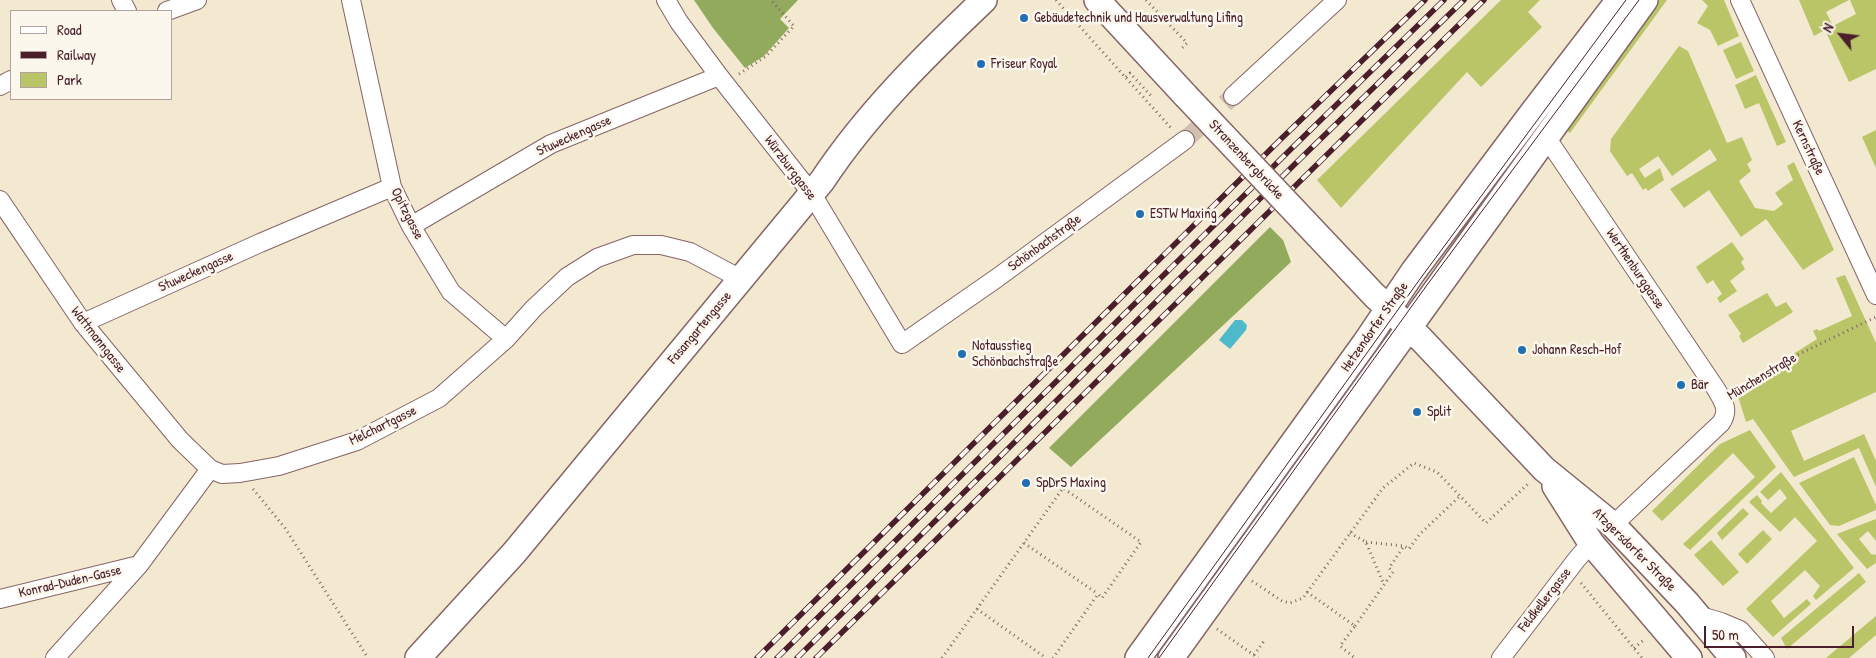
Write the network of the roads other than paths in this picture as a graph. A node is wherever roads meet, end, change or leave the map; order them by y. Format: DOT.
graph roads {
  1 [pos="197,0"];
  2 [pos="350,0"];
  3 [pos="666,0"];
  4 [pos="984,0"];
  5 [pos="1097,0"];
  6 [pos="1336,0"];
  7 [pos="1619,0"];
  8 [pos="1645,0"];
  9 [pos="1740,0"];
  10 [pos="170,10"];
  11 [pos="719,76"];
  12 [pos="1233,96"];
  13 [pos="1180,136"];
  14 [pos="1546,137"];
  15 [pos="392,187"];
  16 [pos="812,194"];
  17 [pos="0,200"];
  18 [pos="411,226"];
  19 [pos="741,279"];
  20 [pos="1876,295"];
  21 [pos="1388,309"];
  22 [pos="83,323"];
  23 [pos="1408,327"];
  24 [pos="506,339"];
  25 [pos="902,344"];
  26 [pos="1723,401"];
  27 [pos="210,469"];
  28 [pos="1544,469"];
  29 [pos="1613,525"];
  30 [pos="1591,544"];
  31 [pos="140,566"];
  32 [pos="0,599"];
  33 [pos="1697,615"];
  34 [pos="55,658"];
  35 [pos="418,658"];
  36 [pos="1138,658"];
  37 [pos="1171,658"];
  38 [pos="1501,658"];
  39 [pos="1689,658"];
  40 [pos="1733,658"];
  41 [pos="1765,658"];
  1 -- 10 [label="street"];
  2 -- 15 [label="street, Opitzgasse"];
  3 -- 11 [label="street, Würzburggasse"];
  4 -- 16 [label="main road, Fasangartengasse"];
  5 -- 21 [label="main road, Stranzenbergbrücke, bridge"];
  6 -- 12 [label="street"];
  7 -- 21 [label="main road, Hetzendorfer Straße"];
  8 -- 14 [label="main road, Hetzendorfer Straße"];
  9 -- 20 [label="street, Kernstraße"];
  11 -- 16 [label="street, Würzburggasse"];
  11 -- 18 [label="street, Stuweckengasse"];
  13 -- 25 [label="street, Schönbachstraße"];
  14 -- 23 [label="main road, Hetzendorfer Straße"];
  14 -- 26 [label="street, Werthenburggasse"];
  15 -- 18 [label="street, Opitzgasse"];
  15 -- 22 [label="street, Stuweckengasse"];
  16 -- 19 [label="main road, Fasangartengasse"];
  16 -- 25 [label="street, Würzburggasse"];
  17 -- 22 [label="street, Wattmanngasse"];
  18 -- 24 [label="street, Opitzgasse"];
  19 -- 24 [label="street, Melchartgasse"];
  19 -- 35 [label="main road, Fasangartengasse"];
  21 -- 23 [label="main road, Atzgersdorfer Straße"];
  21 -- 36 [label="main road, Hetzendorfer Straße"];
  22 -- 27 [label="street, Wattmanngasse"];
  23 -- 28 [label="main road, Atzgersdorfer Straße"];
  23 -- 37 [label="main road, Hetzendorfer Straße"];
  24 -- 27 [label="street, Melchartgasse"];
  26 -- 29 [label="street, Münchenstraße"];
  27 -- 31 [label="street"];
  28 -- 29 [label="main road, Atzgersdorfer Straße"];
  28 -- 30 [label="main road, Atzgersdorfer Straße"];
  29 -- 33 [label="main road, Atzgersdorfer Straße"];
  30 -- 38 [label="street, Feldkellergasse"];
  30 -- 39 [label="main road, Atzgersdorfer Straße"];
  31 -- 32 [label="street, Konrad-Duden-Gasse"];
  31 -- 34 [label="street"];
  33 -- 40 [label="main road, Atzgersdorfer Straße"];
  33 -- 41 [label="street"];
}
